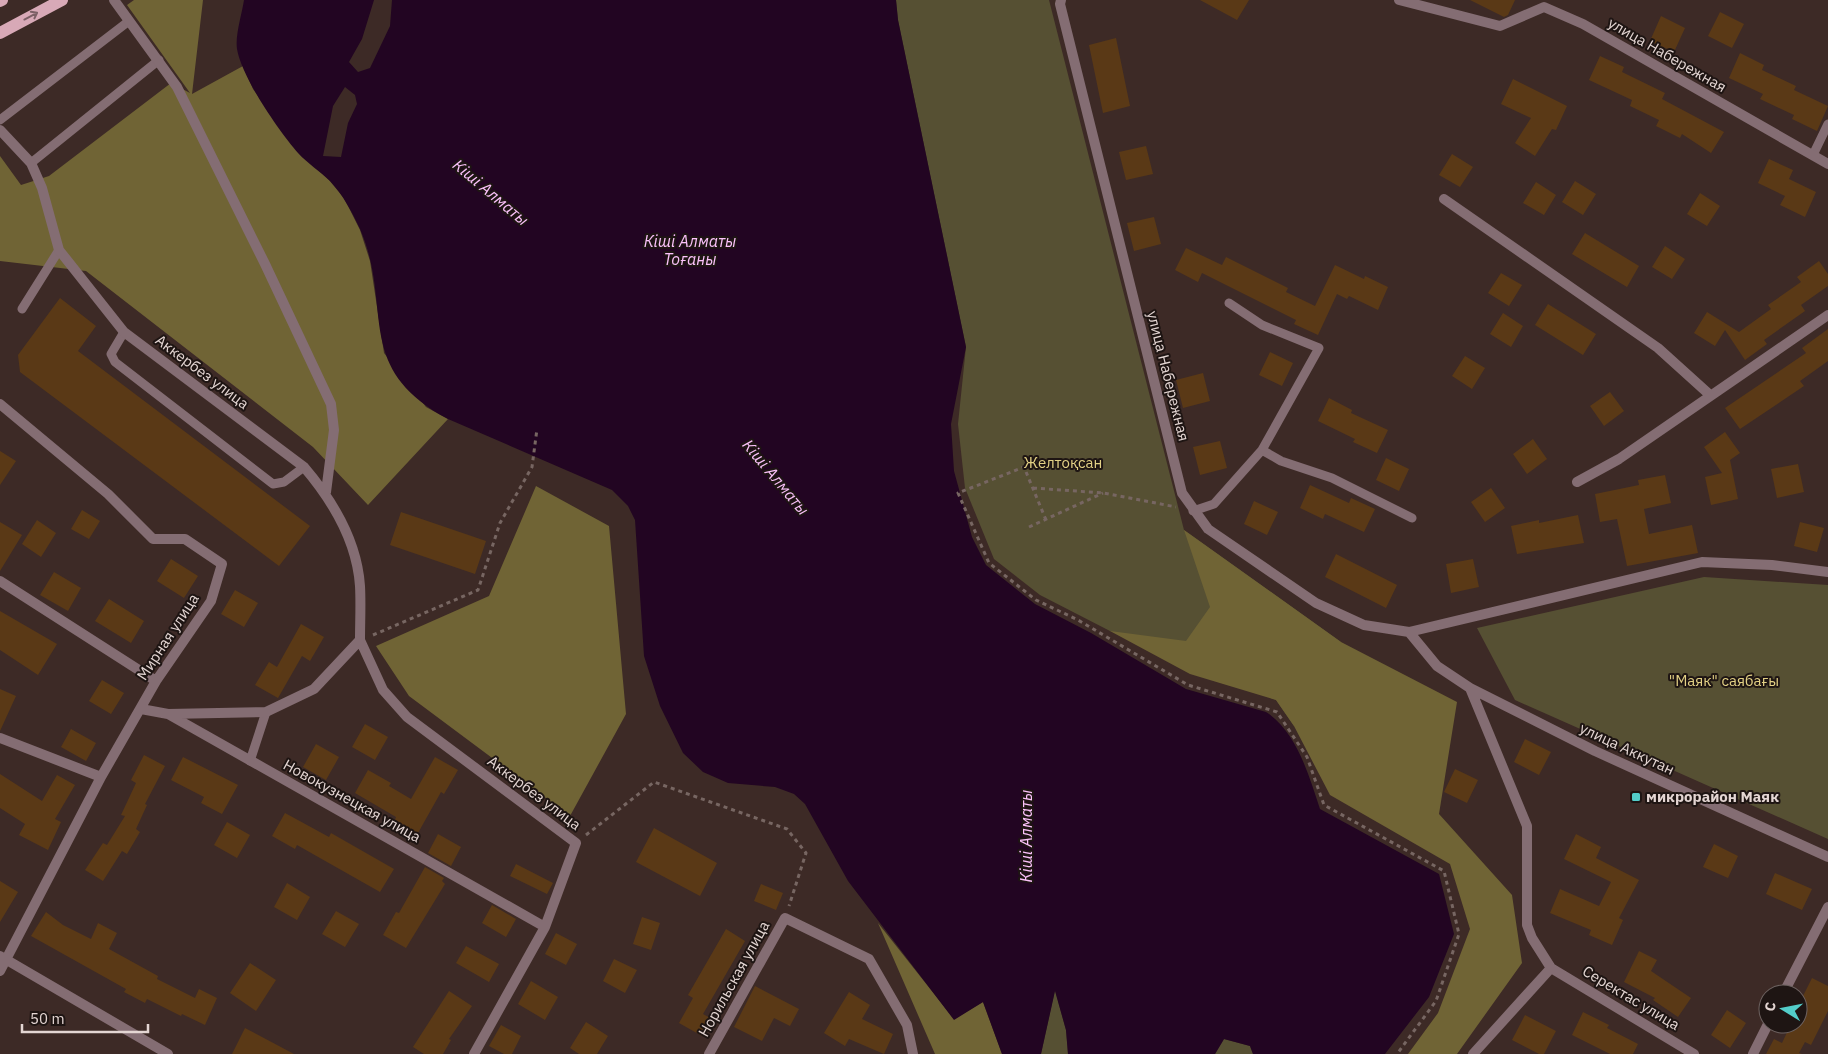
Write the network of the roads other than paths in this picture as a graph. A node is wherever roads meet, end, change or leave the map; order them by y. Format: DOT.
graph roads {
  1 [pos="62,0"];
  2 [pos="114,0"];
  3 [pos="1061,0"];
  4 [pos="1399,0"];
  5 [pos="129,21"];
  6 [pos="0,33"];
  7 [pos="159,60"];
  8 [pos="0,120"];
  9 [pos="1828,124"];
  10 [pos="0,130"];
  11 [pos="1814,155"];
  12 [pos="31,163"];
  13 [pos="1828,164"];
  14 [pos="1444,199"];
  15 [pos="59,250"];
  16 [pos="1228,303"];
  17 [pos="22,309"];
  18 [pos="1828,315"];
  19 [pos="124,332"];
  20 [pos="1710,395"];
  21 [pos="0,404"];
  22 [pos="1262,450"];
  23 [pos="304,467"];
  24 [pos="1578,482"];
  25 [pos="326,492"];
  26 [pos="1193,511"];
  27 [pos="1412,518"];
  28 [pos="1828,572"];
  29 [pos="0,581"];
  30 [pos="1408,632"];
  31 [pos="360,640"];
  32 [pos="156,681"];
  33 [pos="1470,688"];
  34 [pos="141,709"];
  35 [pos="266,712"];
  36 [pos="168,714"];
  37 [pos="0,738"];
  38 [pos="250,761"];
  39 [pos="101,777"];
  40 [pos="1828,857"];
  41 [pos="1828,907"];
  42 [pos="546,927"];
  43 [pos="3,958"];
  44 [pos="1551,968"];
  45 [pos="0,971"];
  46 [pos="1788,984"];
  47 [pos="1763,1034"];
  48 [pos="168,1054"];
  49 [pos="474,1054"];
  50 [pos="709,1054"];
  51 [pos="913,1054"];
  52 [pos="1473,1054"];
  53 [pos="1694,1054"];
  54 [pos="1752,1054"];
  6 -- 1 [label="main road, one-way"];
  2 -- 5 [label="street"];
  3 -- 26 [label="street, улица Набережная"];
  4 -- 11 [label="street, улица Набережная"];
  5 -- 7 [label="street"];
  5 -- 8 [label="lane"];
  7 -- 12 [label="lane"];
  7 -- 25 [label="street"];
  9 -- 11 [label="lane"];
  10 -- 12 [label="street, Аккербез улица"];
  11 -- 13 [label="street, улица Набережная"];
  12 -- 15 [label="street, Аккербез улица"];
  14 -- 20 [label="street"];
  15 -- 17 [label="lane"];
  15 -- 19 [label="street, Аккербез улица"];
  16 -- 22 [label="lane"];
  18 -- 20 [label="street"];
  19 -- 23 [label="street, Аккербез улица"];
  19 -- 23 [label="lane"];
  20 -- 24 [label="street"];
  21 -- 32 [label="street, Мирная улица"];
  22 -- 26 [label="lane"];
  22 -- 27 [label="lane"];
  23 -- 25 [label="street, Аккербез улица"];
  25 -- 31 [label="street, Аккербез улица"];
  26 -- 30 [label="street, улица Набережная"];
  28 -- 30 [label="street"];
  29 -- 32 [label="street"];
  30 -- 33 [label="street, улица Аккутан"];
  31 -- 35 [label="street"];
  31 -- 42 [label="street, Аккербез улица"];
  32 -- 34 [label="street, Мирная улица"];
  33 -- 40 [label="street, улица Аккутан"];
  33 -- 44 [label="street"];
  34 -- 36 [label="street, Новокузнецкая улица"];
  34 -- 39 [label="street, Мирная улица"];
  35 -- 36 [label="street"];
  35 -- 38 [label="lane"];
  36 -- 38 [label="street, Новокузнецкая улица"];
  37 -- 39 [label="street"];
  38 -- 42 [label="street, Новокузнецкая улица"];
  39 -- 43 [label="street, Мирная улица"];
  41 -- 46 [label="street"];
  42 -- 49 [label="street, Аккербез улица"];
  43 -- 45 [label="street, Мирная улица"];
  43 -- 48 [label="street"];
  44 -- 52 [label="street"];
  44 -- 53 [label="street, Серектас улица"];
  47 -- 54 [label="street"];
  50 -- 51 [label="street, Норильская улица"];
}
